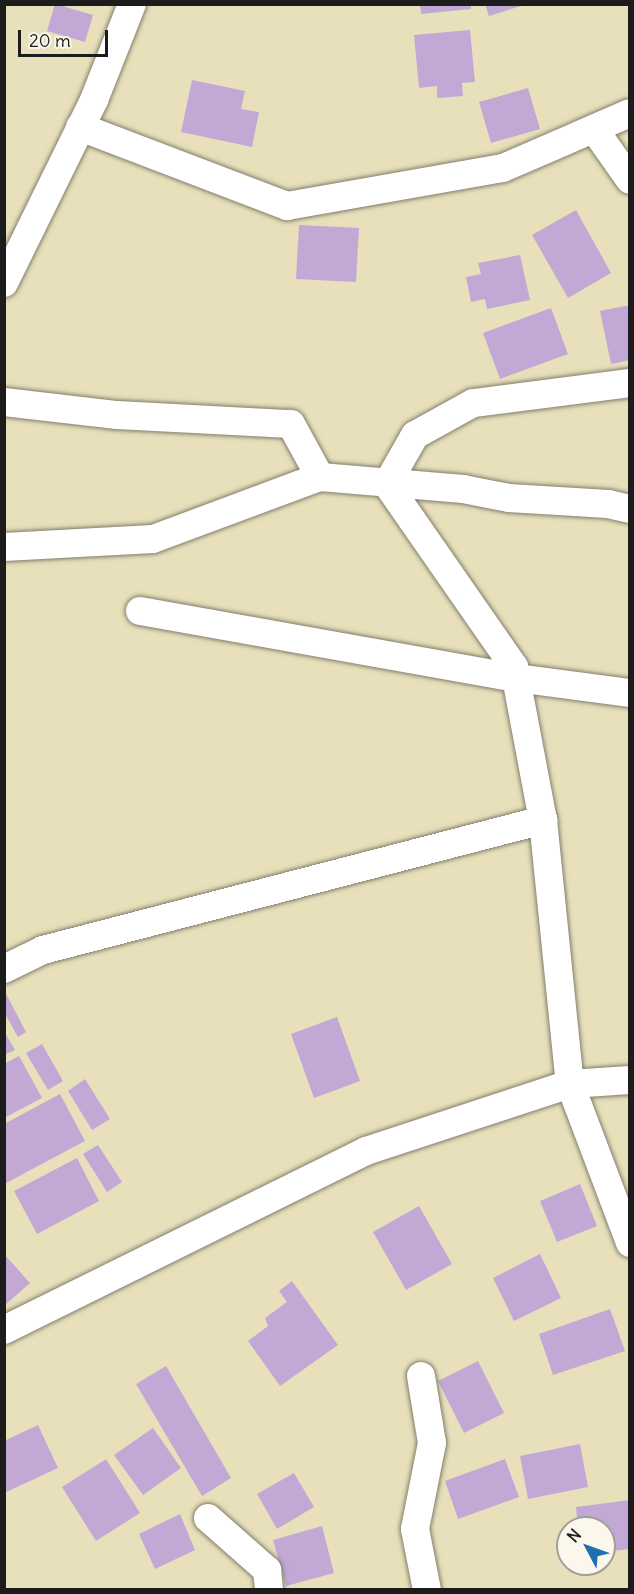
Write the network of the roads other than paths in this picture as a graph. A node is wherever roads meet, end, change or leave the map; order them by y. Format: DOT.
graph roads {
  1 [pos="132,4"];
  2 [pos="630,113"];
  3 [pos="80,127"];
  4 [pos="594,129"];
  5 [pos="630,180"];
  6 [pos="4,283"];
  7 [pos="630,383"];
  8 [pos="4,402"];
  9 [pos="320,477"];
  10 [pos="387,484"];
  11 [pos="630,509"];
  12 [pos="5,546"];
  13 [pos="140,611"];
  14 [pos="516,678"];
  15 [pos="630,693"];
  16 [pos="543,820"];
  17 [pos="4,969"];
  18 [pos="630,1080"];
  19 [pos="570,1084"];
  20 [pos="630,1243"];
  21 [pos="4,1330"];
  22 [pos="421,1376"];
  23 [pos="208,1518"];
  24 [pos="269,1590"];
  25 [pos="427,1590"];
  1 -- 3 [label="street"];
  2 -- 4 [label="street"];
  3 -- 4 [label="street"];
  3 -- 6 [label="street"];
  4 -- 5 [label="street"];
  7 -- 10 [label="street"];
  8 -- 9 [label="street"];
  9 -- 10 [label="street"];
  9 -- 12 [label="street"];
  10 -- 11 [label="street"];
  10 -- 14 [label="street"];
  13 -- 14 [label="street"];
  14 -- 15 [label="street"];
  14 -- 16 [label="street"];
  16 -- 17 [label="street"];
  16 -- 19 [label="street"];
  18 -- 19 [label="street"];
  19 -- 20 [label="street"];
  19 -- 21 [label="street"];
  22 -- 25 [label="street"];
  23 -- 24 [label="street"];
}
